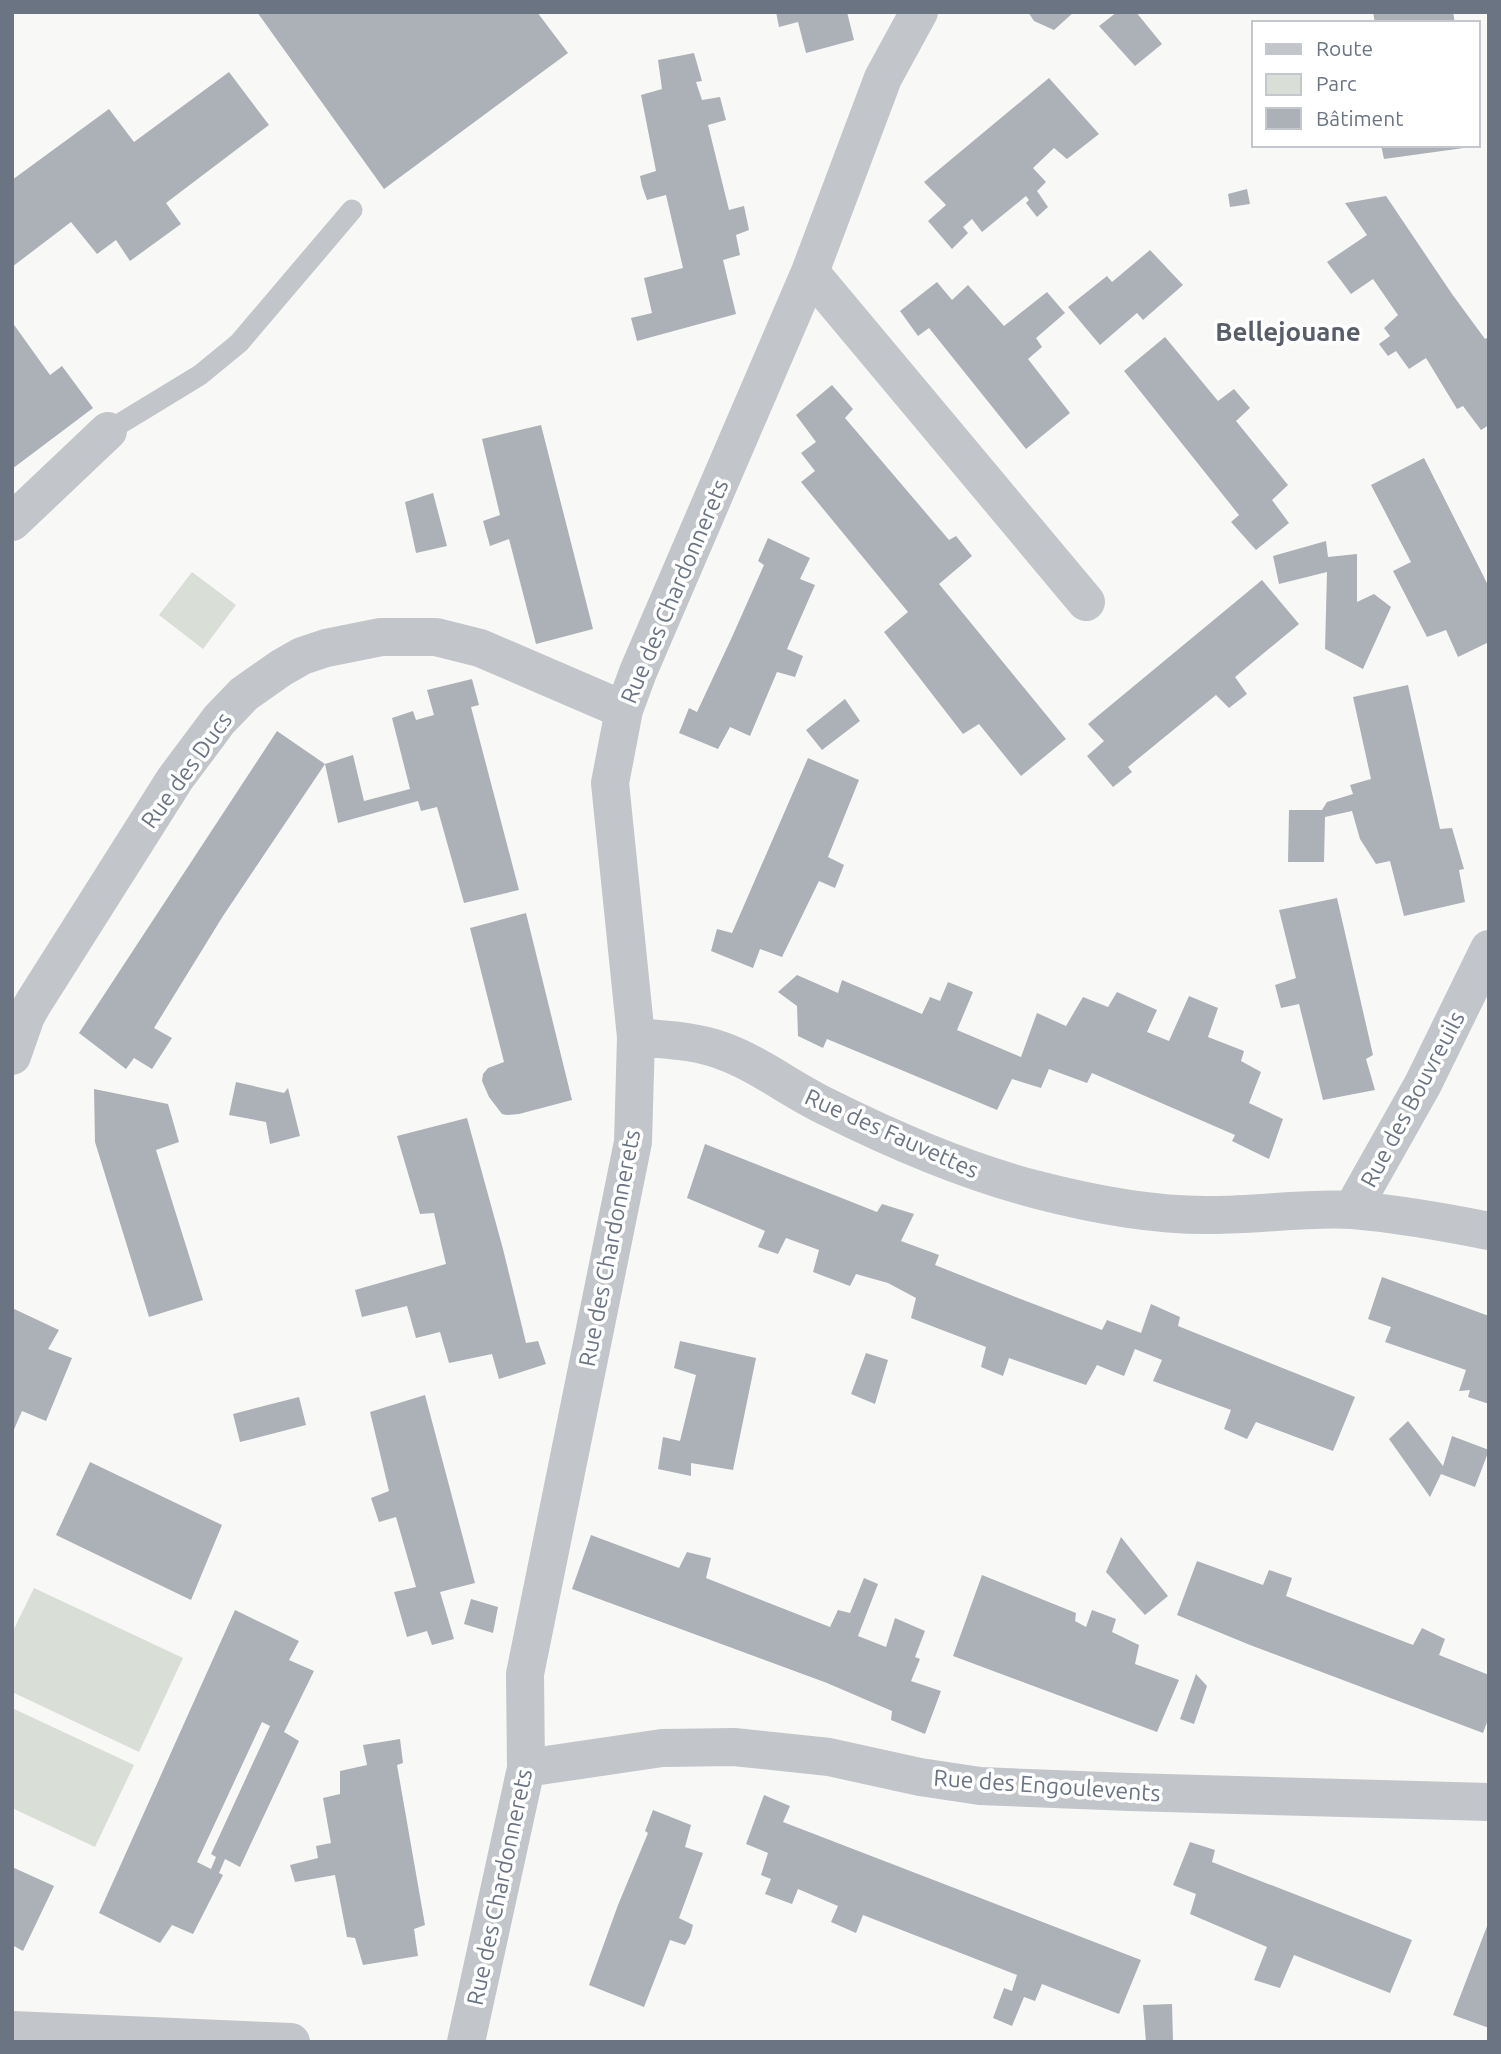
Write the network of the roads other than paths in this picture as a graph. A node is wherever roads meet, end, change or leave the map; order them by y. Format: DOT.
graph roads {
  1 [pos="919,12"];
  2 [pos="352,210"];
  3 [pos="810,272"];
  4 [pos="108,430"];
  5 [pos="12,522"];
  6 [pos="1086,602"];
  7 [pos="624,710"];
  8 [pos="1489,949"];
  9 [pos="636,1037"];
  10 [pos="12,1056"];
  11 [pos="1352,1210"];
  12 [pos="1489,1231"];
  13 [pos="526,1768"];
  14 [pos="1489,1802"];
  15 [pos="12,2030"];
  16 [pos="291,2042"];
  17 [pos="466,2042"];
  1 -- 3 [label="street, Rue des Chardonnerets"];
  2 -- 4 [label="lane"];
  3 -- 6 [label="street"];
  3 -- 7 [label="street, Rue des Chardonnerets"];
  4 -- 5 [label="street"];
  7 -- 9 [label="street, Rue des Chardonnerets"];
  7 -- 10 [label="street, Rue des Ducs"];
  8 -- 11 [label="street, Rue des Bouvreuils"];
  9 -- 11 [label="street, Rue des Fauvettes"];
  9 -- 13 [label="street, Rue des Chardonnerets"];
  11 -- 12 [label="street, Rue des Fauvettes"];
  13 -- 14 [label="street, Rue des Engoulevents"];
  13 -- 17 [label="street, Rue des Chardonnerets"];
  15 -- 16 [label="street"];
}
